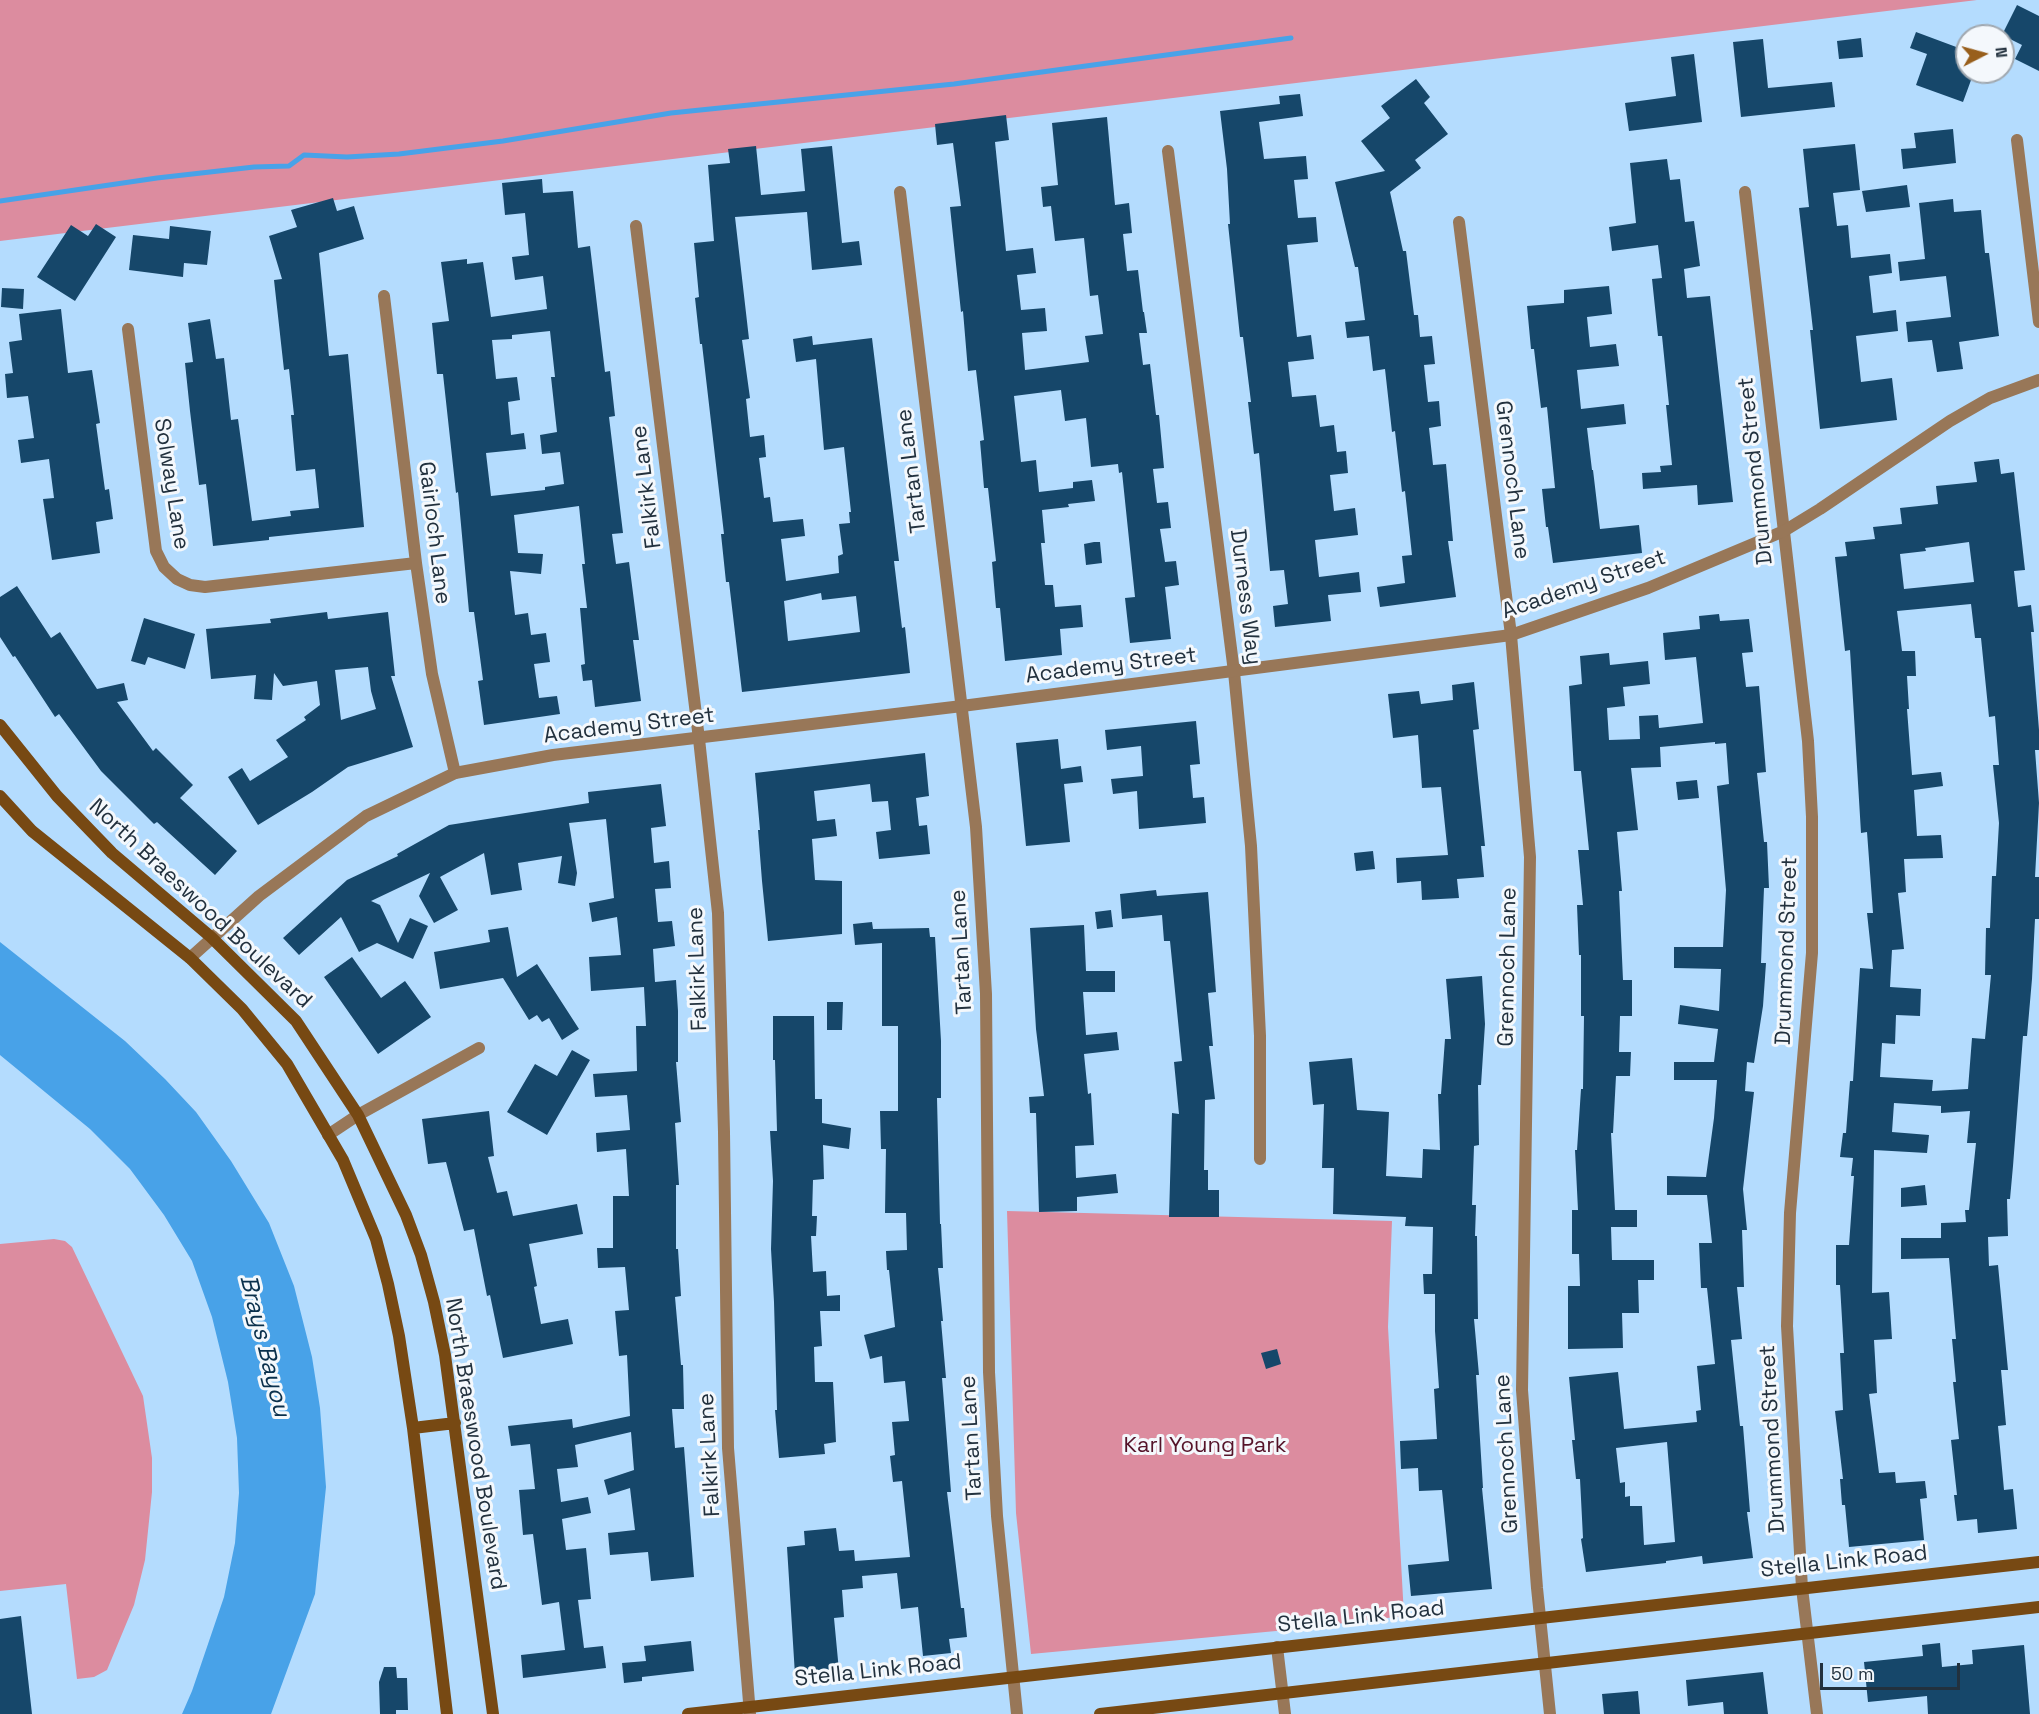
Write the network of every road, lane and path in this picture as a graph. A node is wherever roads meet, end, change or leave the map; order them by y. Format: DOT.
graph roads {
  1 [pos="2017,140"];
  2 [pos="1168,151"];
  3 [pos="900,192"];
  4 [pos="1745,192"];
  5 [pos="1459,222"];
  6 [pos="636,226"];
  7 [pos="384,297"];
  8 [pos="2039,322"];
  9 [pos="128,328"];
  10 [pos="2039,380"];
  11 [pos="1784,531"];
  12 [pos="416,563"];
  13 [pos="1511,635"];
  14 [pos="1234,672"];
  15 [pos="962,706"];
  16 [pos="0,725"];
  17 [pos="699,739"];
  18 [pos="454,773"];
  19 [pos="0,796"];
  20 [pos="211,937"];
  21 [pos="190,958"];
  22 [pos="479,1048"];
  23 [pos="358,1114"];
  24 [pos="328,1135"];
  25 [pos="1260,1159"];
  26 [pos="454,1423"];
  27 [pos="413,1428"];
  28 [pos="2039,1562"];
  29 [pos="1802,1588"];
  30 [pos="2039,1607"];
  31 [pos="1540,1618"];
  32 [pos="1808,1634"];
  33 [pos="1277,1647"];
  34 [pos="1545,1664"];
  35 [pos="1013,1677"];
  36 [pos="1282,1693"];
  37 [pos="750,1710"];
  38 [pos="447,1714"];
  39 [pos="493,1714"];
  40 [pos="688,1714"];
  41 [pos="1017,1714"];
  42 [pos="1100,1714"];
  43 [pos="1285,1714"];
  44 [pos="1550,1714"];
  45 [pos="1817,1714"];
  1 -- 8 [label="street"];
  2 -- 14 [label="street, Durness Way"];
  3 -- 15 [label="street, Tartan Lane"];
  4 -- 11 [label="street, Drummond Street"];
  5 -- 13 [label="street, Grennoch Lane"];
  6 -- 17 [label="street, Falkirk Lane"];
  7 -- 12 [label="street, Gairloch Lane"];
  9 -- 12 [label="street, Solway Lane"];
  10 -- 11 [label="street, Academy Street"];
  11 -- 13 [label="street, Academy Street"];
  11 -- 29 [label="street, Drummond Street"];
  12 -- 18 [label="street, Gairloch Lane"];
  13 -- 14 [label="street, Academy Street"];
  13 -- 31 [label="street, Grennoch Lane"];
  14 -- 15 [label="street, Academy Street"];
  14 -- 25 [label="street, Durness Way"];
  15 -- 17 [label="street, Academy Street"];
  15 -- 35 [label="street, Tartan Lane"];
  16 -- 20 [label="main road, North Braeswood Boulevard"];
  17 -- 18 [label="street, Academy Street"];
  17 -- 37 [label="street, Falkirk Lane"];
  18 -- 20 [label="street, Academy Street"];
  19 -- 21 [label="main road, North Braeswood Boulevard"];
  20 -- 21 [label="street, Academy Street"];
  20 -- 23 [label="main road, North Braeswood Boulevard"];
  21 -- 24 [label="main road, North Braeswood Boulevard"];
  22 -- 23 [label="street"];
  23 -- 24 [label="street"];
  23 -- 26 [label="main road, North Braeswood Boulevard"];
  24 -- 27 [label="main road, North Braeswood Boulevard"];
  26 -- 27 [label="main road"];
  26 -- 39 [label="main road, North Braeswood Boulevard"];
  27 -- 38 [label="main road, North Braeswood Boulevard"];
  28 -- 29 [label="main road, Stella Link Road"];
  29 -- 31 [label="main road, Stella Link Road"];
  29 -- 32 [label="street, Drummond Street"];
  30 -- 32 [label="main road"];
  31 -- 33 [label="main road, Stella Link Road"];
  31 -- 34 [label="street, Grennoch Lane"];
  32 -- 34 [label="main road"];
  32 -- 45 [label="street, Drummond Street"];
  33 -- 35 [label="main road, Stella Link Road"];
  33 -- 36 [label="street"];
  34 -- 36 [label="main road"];
  34 -- 44 [label="street, Grennoch Lane"];
  35 -- 37 [label="main road, Stella Link Road"];
  35 -- 41 [label="street, Tartan Lane"];
  36 -- 42 [label="main road"];
  36 -- 43 [label="street"];
  37 -- 40 [label="main road, Stella Link Road"];
}
